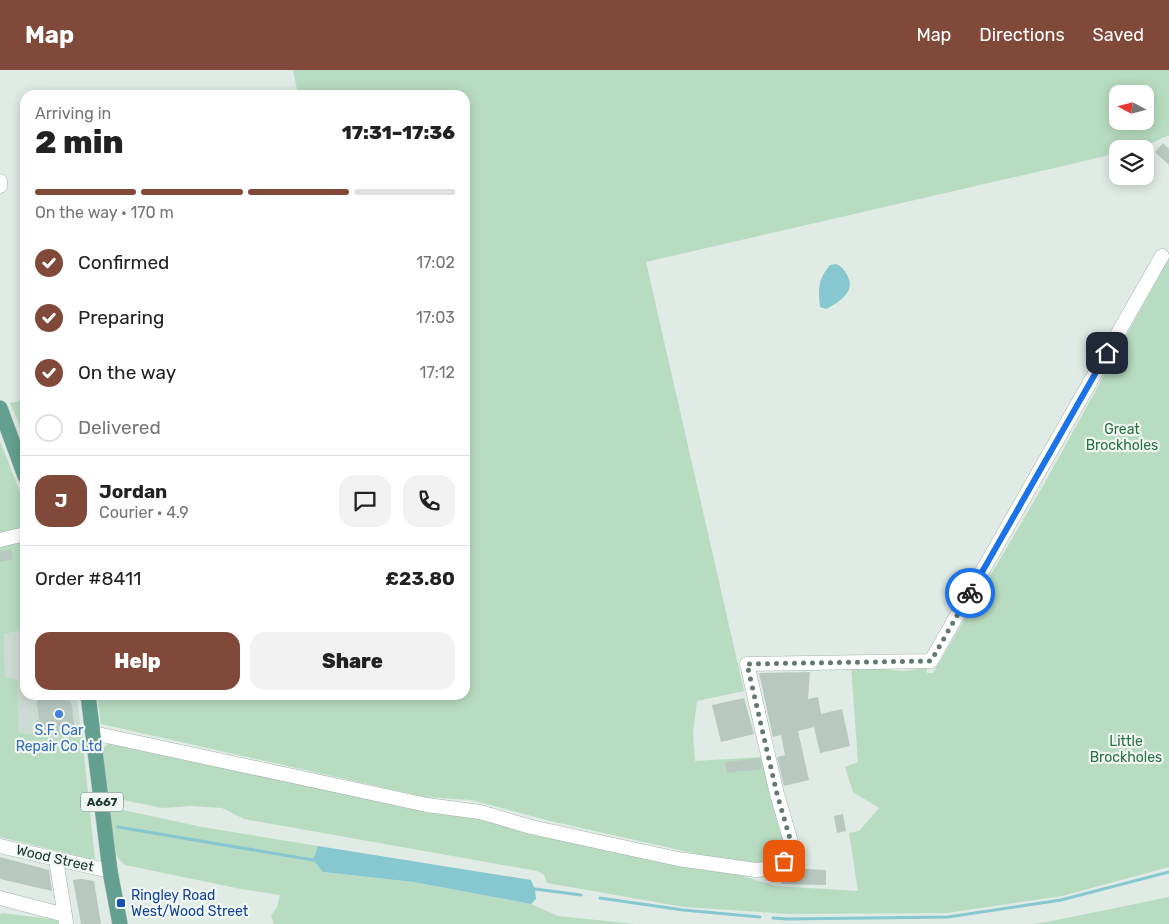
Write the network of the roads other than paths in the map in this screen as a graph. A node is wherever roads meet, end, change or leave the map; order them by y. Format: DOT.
graph roads {
  1 [pos="0,181"];
  2 [pos="0,186"];
  3 [pos="1162,256"];
  4 [pos="0,408"];
  5 [pos="20,462"];
  6 [pos="20,535"];
  7 [pos="0,540"];
  8 [pos="89,700"];
  9 [pos="93,733"];
  10 [pos="0,846"];
  11 [pos="56,859"];
  12 [pos="110,871"];
  13 [pos="0,898"];
  14 [pos="66,919"];
  15 [pos="120,924"];
  1 -- 2 [label="street"];
  3 -- 9 [label="street"];
  4 -- 5 [label="main road"];
  6 -- 7 [label="street"];
  8 -- 9 [label="main road, A667"];
  9 -- 12 [label="main road, A667"];
  10 -- 11 [label="street, Wood Street"];
  11 -- 12 [label="street, Wood Street"];
  11 -- 14 [label="street"];
  12 -- 15 [label="main road, A667"];
  13 -- 14 [label="street"];
}
